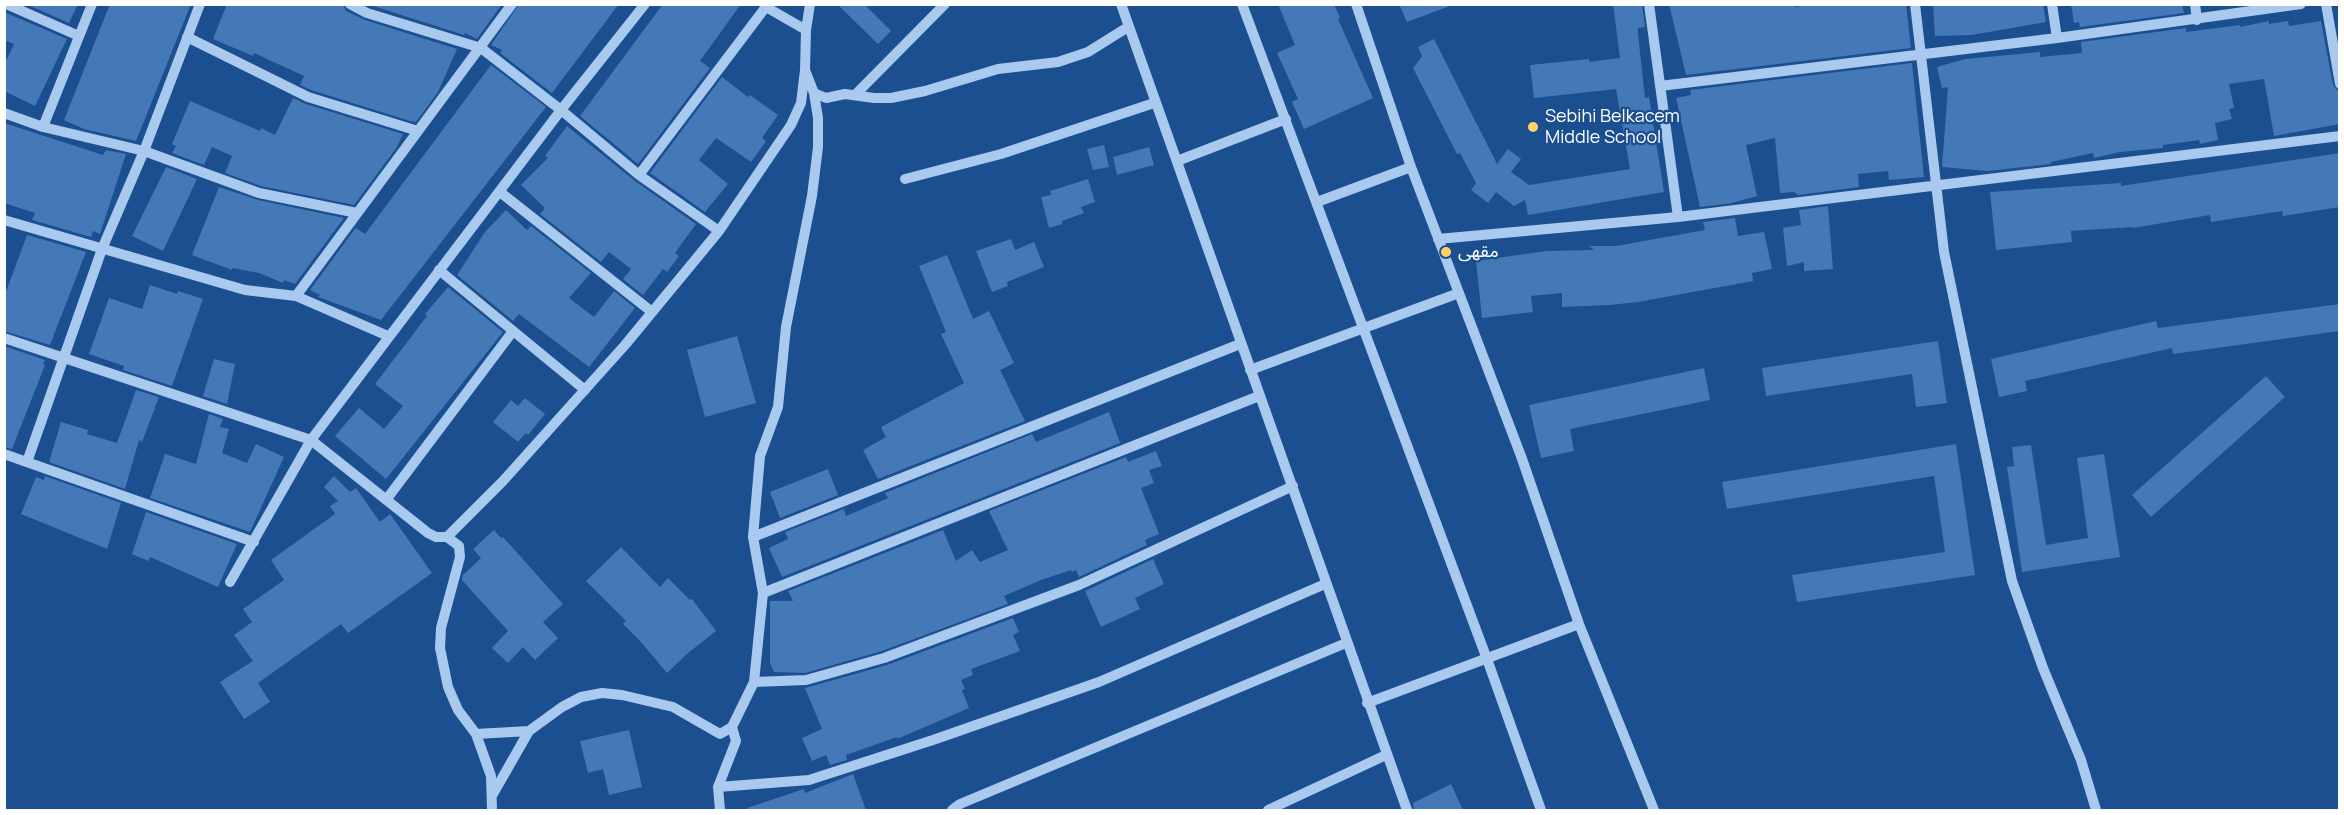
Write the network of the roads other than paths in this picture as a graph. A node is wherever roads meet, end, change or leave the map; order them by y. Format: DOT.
graph roads {
  1 [pos="6,4"];
  2 [pos="92,4"];
  3 [pos="200,4"];
  4 [pos="350,4"];
  5 [pos="512,4"];
  6 [pos="645,4"];
  7 [pos="810,4"];
  8 [pos="945,4"];
  9 [pos="1121,4"];
  10 [pos="1242,4"];
  11 [pos="1356,4"];
  12 [pos="1649,4"];
  13 [pos="1915,4"];
  14 [pos="2052,4"];
  15 [pos="2195,4"];
  16 [pos="2301,4"];
  17 [pos="2326,4"];
  18 [pos="767,6"];
  19 [pos="2197,20"];
  20 [pos="1128,27"];
  21 [pos="806,30"];
  22 [pos="79,36"];
  23 [pos="187,37"];
  24 [pos="2057,38"];
  25 [pos="481,48"];
  26 [pos="1921,55"];
  27 [pos="805,70"];
  28 [pos="2340,84"];
  29 [pos="1660,86"];
  30 [pos="814,93"];
  31 [pos="855,95"];
  32 [pos="1154,103"];
  33 [pos="561,110"];
  34 [pos="4,113"];
  35 [pos="1286,119"];
  36 [pos="43,127"];
  37 [pos="418,131"];
  38 [pos="2340,136"];
  39 [pos="144,151"];
  40 [pos="1177,161"];
  41 [pos="1411,167"];
  42 [pos="639,175"];
  43 [pos="905,179"];
  44 [pos="1936,184"];
  45 [pos="500,192"];
  46 [pos="1317,202"];
  47 [pos="357,213"];
  48 [pos="1678,217"];
  49 [pos="4,220"];
  50 [pos="719,231"];
  51 [pos="1438,238"];
  52 [pos="102,249"];
  53 [pos="439,270"];
  54 [pos="1459,293"];
  55 [pos="296,296"];
  56 [pos="652,312"];
  57 [pos="1361,327"];
  58 [pos="513,331"];
  59 [pos="388,336"];
  60 [pos="4,338"];
  61 [pos="1240,344"];
  62 [pos="65,358"];
  63 [pos="1250,370"];
  64 [pos="585,390"];
  65 [pos="1259,396"];
  66 [pos="311,440"];
  67 [pos="4,454"];
  68 [pos="27,462"];
  69 [pos="1293,486"];
  70 [pos="386,500"];
  71 [pos="447,537"];
  72 [pos="753,537"];
  73 [pos="254,542"];
  74 [pos="230,582"];
  75 [pos="1325,584"];
  76 [pos="762,593"];
  77 [pos="1579,624"];
  78 [pos="1346,643"];
  79 [pos="1487,659"];
  80 [pos="754,681"];
  81 [pos="1367,703"];
  82 [pos="732,727"];
  83 [pos="529,731"];
  84 [pos="476,734"];
  85 [pos="1386,755"];
  86 [pos="718,787"];
  87 [pos="493,794"];
  88 [pos="492,810"];
  89 [pos="720,810"];
  90 [pos="952,810"];
  91 [pos="1268,810"];
  92 [pos="1407,810"];
  93 [pos="1541,810"];
  94 [pos="1654,810"];
  95 [pos="2096,810"];
  1 -- 22 [label="street"];
  2 -- 22 [label="street"];
  3 -- 23 [label="street"];
  4 -- 25 [label="street"];
  5 -- 25 [label="street"];
  6 -- 33 [label="street"];
  7 -- 21 [label="street"];
  8 -- 31 [label="street"];
  9 -- 20 [label="street"];
  10 -- 35 [label="street"];
  11 -- 41 [label="street"];
  12 -- 29 [label="street"];
  13 -- 26 [label="street"];
  14 -- 24 [label="street"];
  15 -- 19 [label="street"];
  16 -- 19 [label="street"];
  17 -- 28 [label="street"];
  18 -- 21 [label="street"];
  18 -- 42 [label="street"];
  19 -- 24 [label="street"];
  20 -- 31 [label="street"];
  20 -- 32 [label="street"];
  21 -- 27 [label="street"];
  22 -- 36 [label="street"];
  23 -- 37 [label="street"];
  23 -- 39 [label="street"];
  24 -- 26 [label="street"];
  25 -- 33 [label="street"];
  25 -- 37 [label="street"];
  26 -- 29 [label="street"];
  26 -- 44 [label="street"];
  27 -- 30 [label="street"];
  27 -- 50 [label="street"];
  29 -- 48 [label="street"];
  30 -- 31 [label="street"];
  30 -- 72 [label="street"];
  32 -- 40 [label="street"];
  32 -- 43 [label="street"];
  33 -- 42 [label="street"];
  33 -- 45 [label="street"];
  34 -- 36 [label="street"];
  35 -- 40 [label="street"];
  35 -- 46 [label="street"];
  36 -- 39 [label="street"];
  37 -- 47 [label="street"];
  38 -- 44 [label="street"];
  39 -- 47 [label="street"];
  39 -- 52 [label="street"];
  40 -- 61 [label="street"];
  41 -- 46 [label="street"];
  41 -- 51 [label="street"];
  42 -- 50 [label="street"];
  44 -- 48 [label="street"];
  44 -- 95 [label="street"];
  45 -- 53 [label="street"];
  45 -- 56 [label="street"];
  46 -- 57 [label="street"];
  47 -- 55 [label="street"];
  48 -- 51 [label="street"];
  49 -- 52 [label="street"];
  50 -- 56 [label="street"];
  51 -- 54 [label="street"];
  52 -- 55 [label="street"];
  52 -- 62 [label="street"];
  53 -- 58 [label="street"];
  53 -- 59 [label="street"];
  54 -- 57 [label="street"];
  54 -- 77 [label="street"];
  55 -- 59 [label="street"];
  56 -- 64 [label="street"];
  57 -- 63 [label="street"];
  57 -- 79 [label="street"];
  58 -- 64 [label="street"];
  58 -- 70 [label="street"];
  59 -- 66 [label="street"];
  60 -- 62 [label="street"];
  61 -- 63 [label="street"];
  61 -- 72 [label="street"];
  62 -- 66 [label="street"];
  62 -- 68 [label="street"];
  63 -- 65 [label="street"];
  64 -- 71 [label="street"];
  65 -- 69 [label="street"];
  65 -- 76 [label="street"];
  66 -- 70 [label="street"];
  66 -- 73 [label="street"];
  67 -- 68 [label="street"];
  68 -- 73 [label="street"];
  69 -- 75 [label="street"];
  69 -- 80 [label="street"];
  70 -- 71 [label="street"];
  71 -- 84 [label="street"];
  72 -- 76 [label="street"];
  73 -- 74 [label="street"];
  75 -- 78 [label="street"];
  75 -- 86 [label="street"];
  76 -- 80 [label="street"];
  77 -- 79 [label="street"];
  77 -- 94 [label="street"];
  78 -- 81 [label="street"];
  78 -- 90 [label="street"];
  79 -- 81 [label="street"];
  79 -- 93 [label="street"];
  80 -- 82 [label="street"];
  81 -- 85 [label="street"];
  82 -- 83 [label="street"];
  82 -- 86 [label="street"];
  83 -- 84 [label="street"];
  83 -- 87 [label="street"];
  84 -- 87 [label="street"];
  85 -- 91 [label="street"];
  85 -- 92 [label="street"];
  86 -- 89 [label="street"];
  87 -- 88 [label="street"];
}
